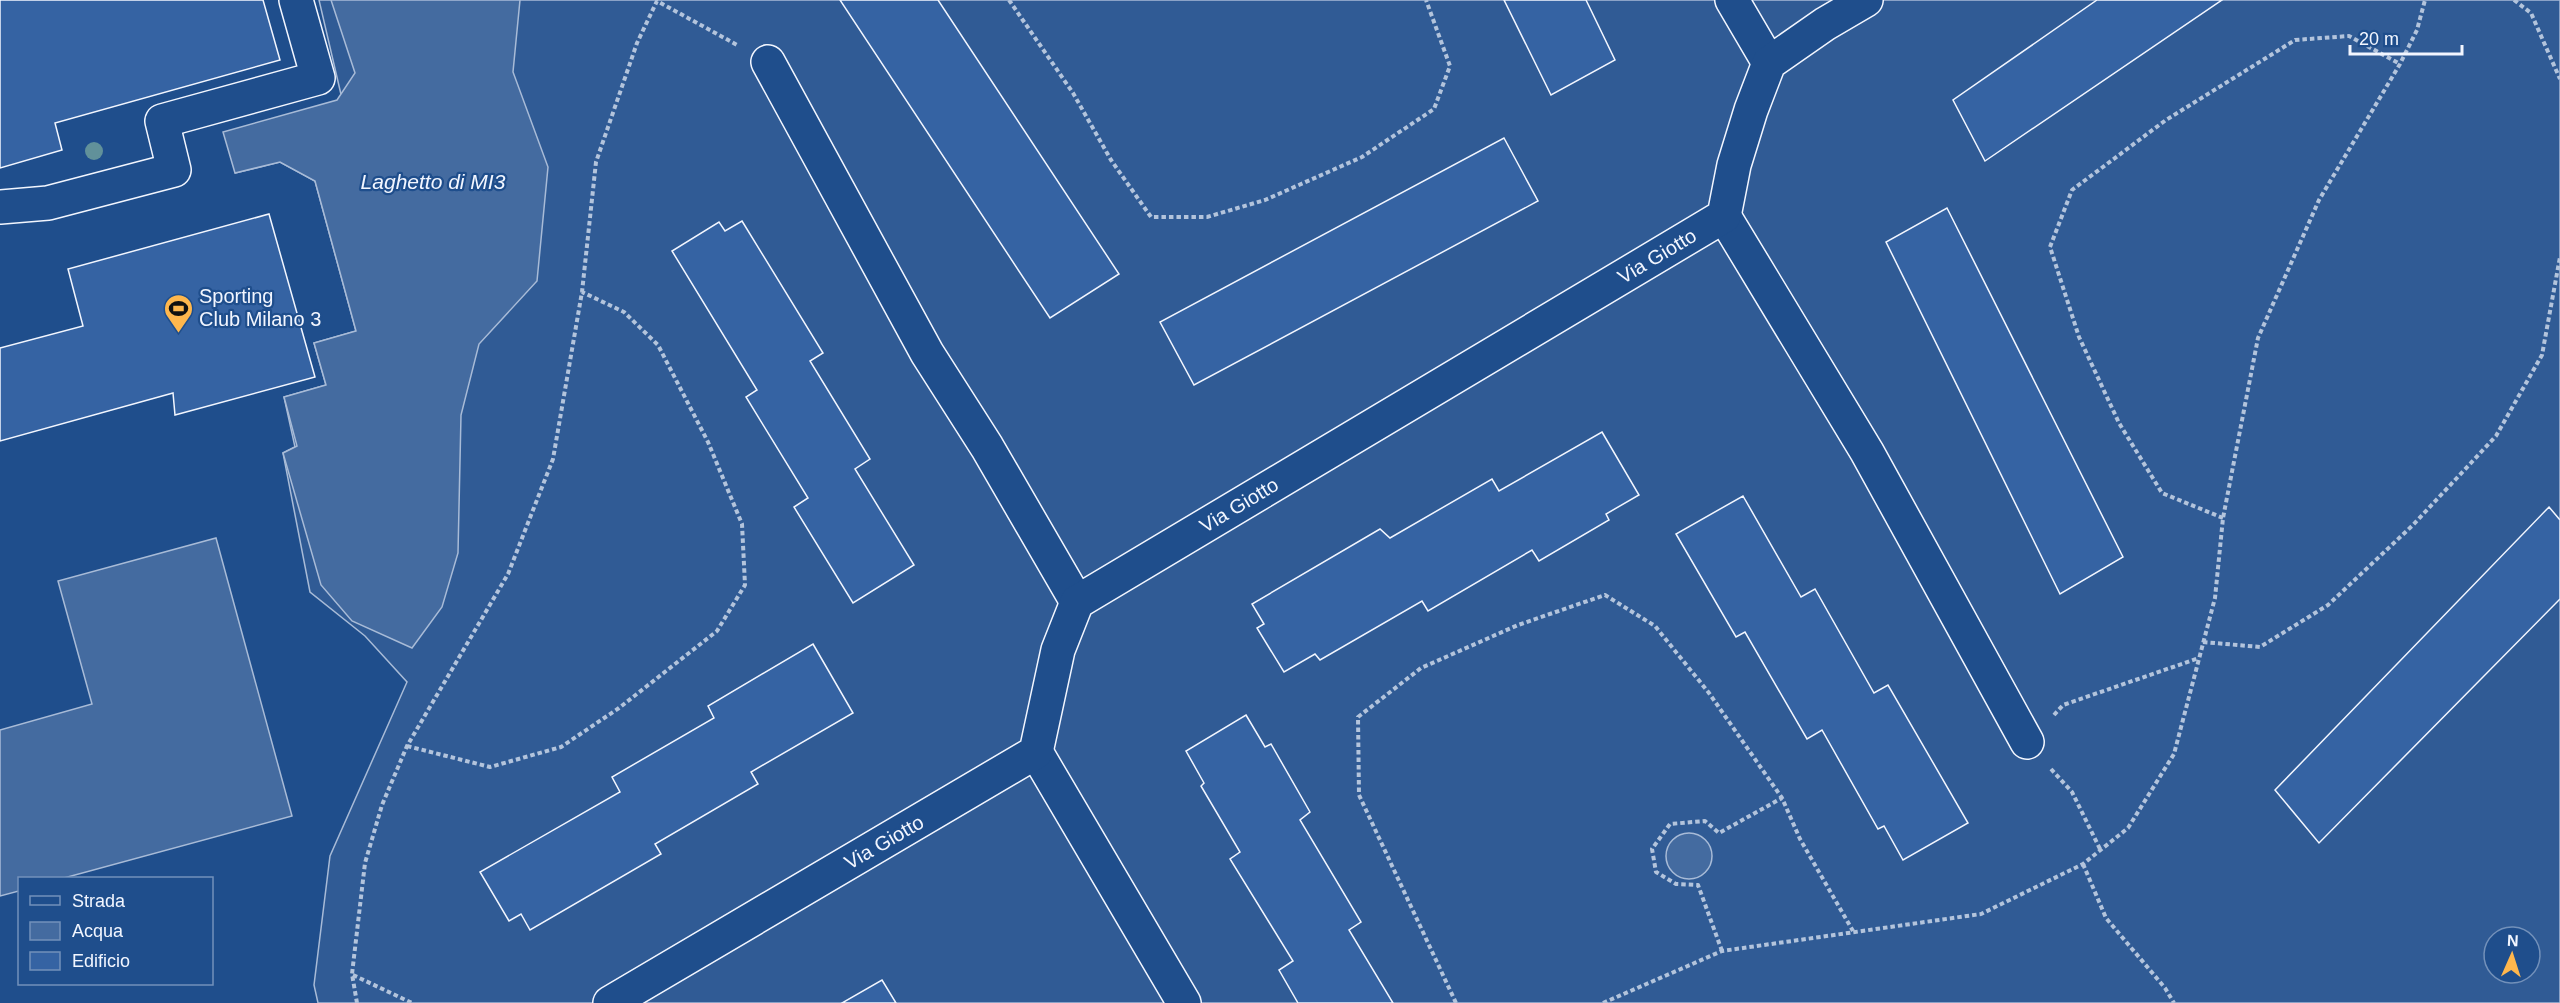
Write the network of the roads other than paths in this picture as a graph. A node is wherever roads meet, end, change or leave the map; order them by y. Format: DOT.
graph roads {
  1 [pos="296,0"];
  2 [pos="1731,0"];
  3 [pos="1866,0"];
  4 [pos="768,62"];
  5 [pos="1769,63"];
  6 [pos="0,207"];
  7 [pos="1724,216"];
  8 [pos="1077,602"];
  9 [pos="2027,742"];
  10 [pos="1036,752"];
  11 [pos="610,1003"];
  12 [pos="1184,1003"];
  1 -- 6 [label="street"];
  2 -- 5 [label="street"];
  3 -- 5 [label="street"];
  4 -- 8 [label="street"];
  5 -- 7 [label="street"];
  7 -- 8 [label="street, Via Giotto"];
  7 -- 9 [label="street"];
  8 -- 10 [label="street"];
  10 -- 11 [label="street, Via Giotto"];
  10 -- 12 [label="street"];
}
